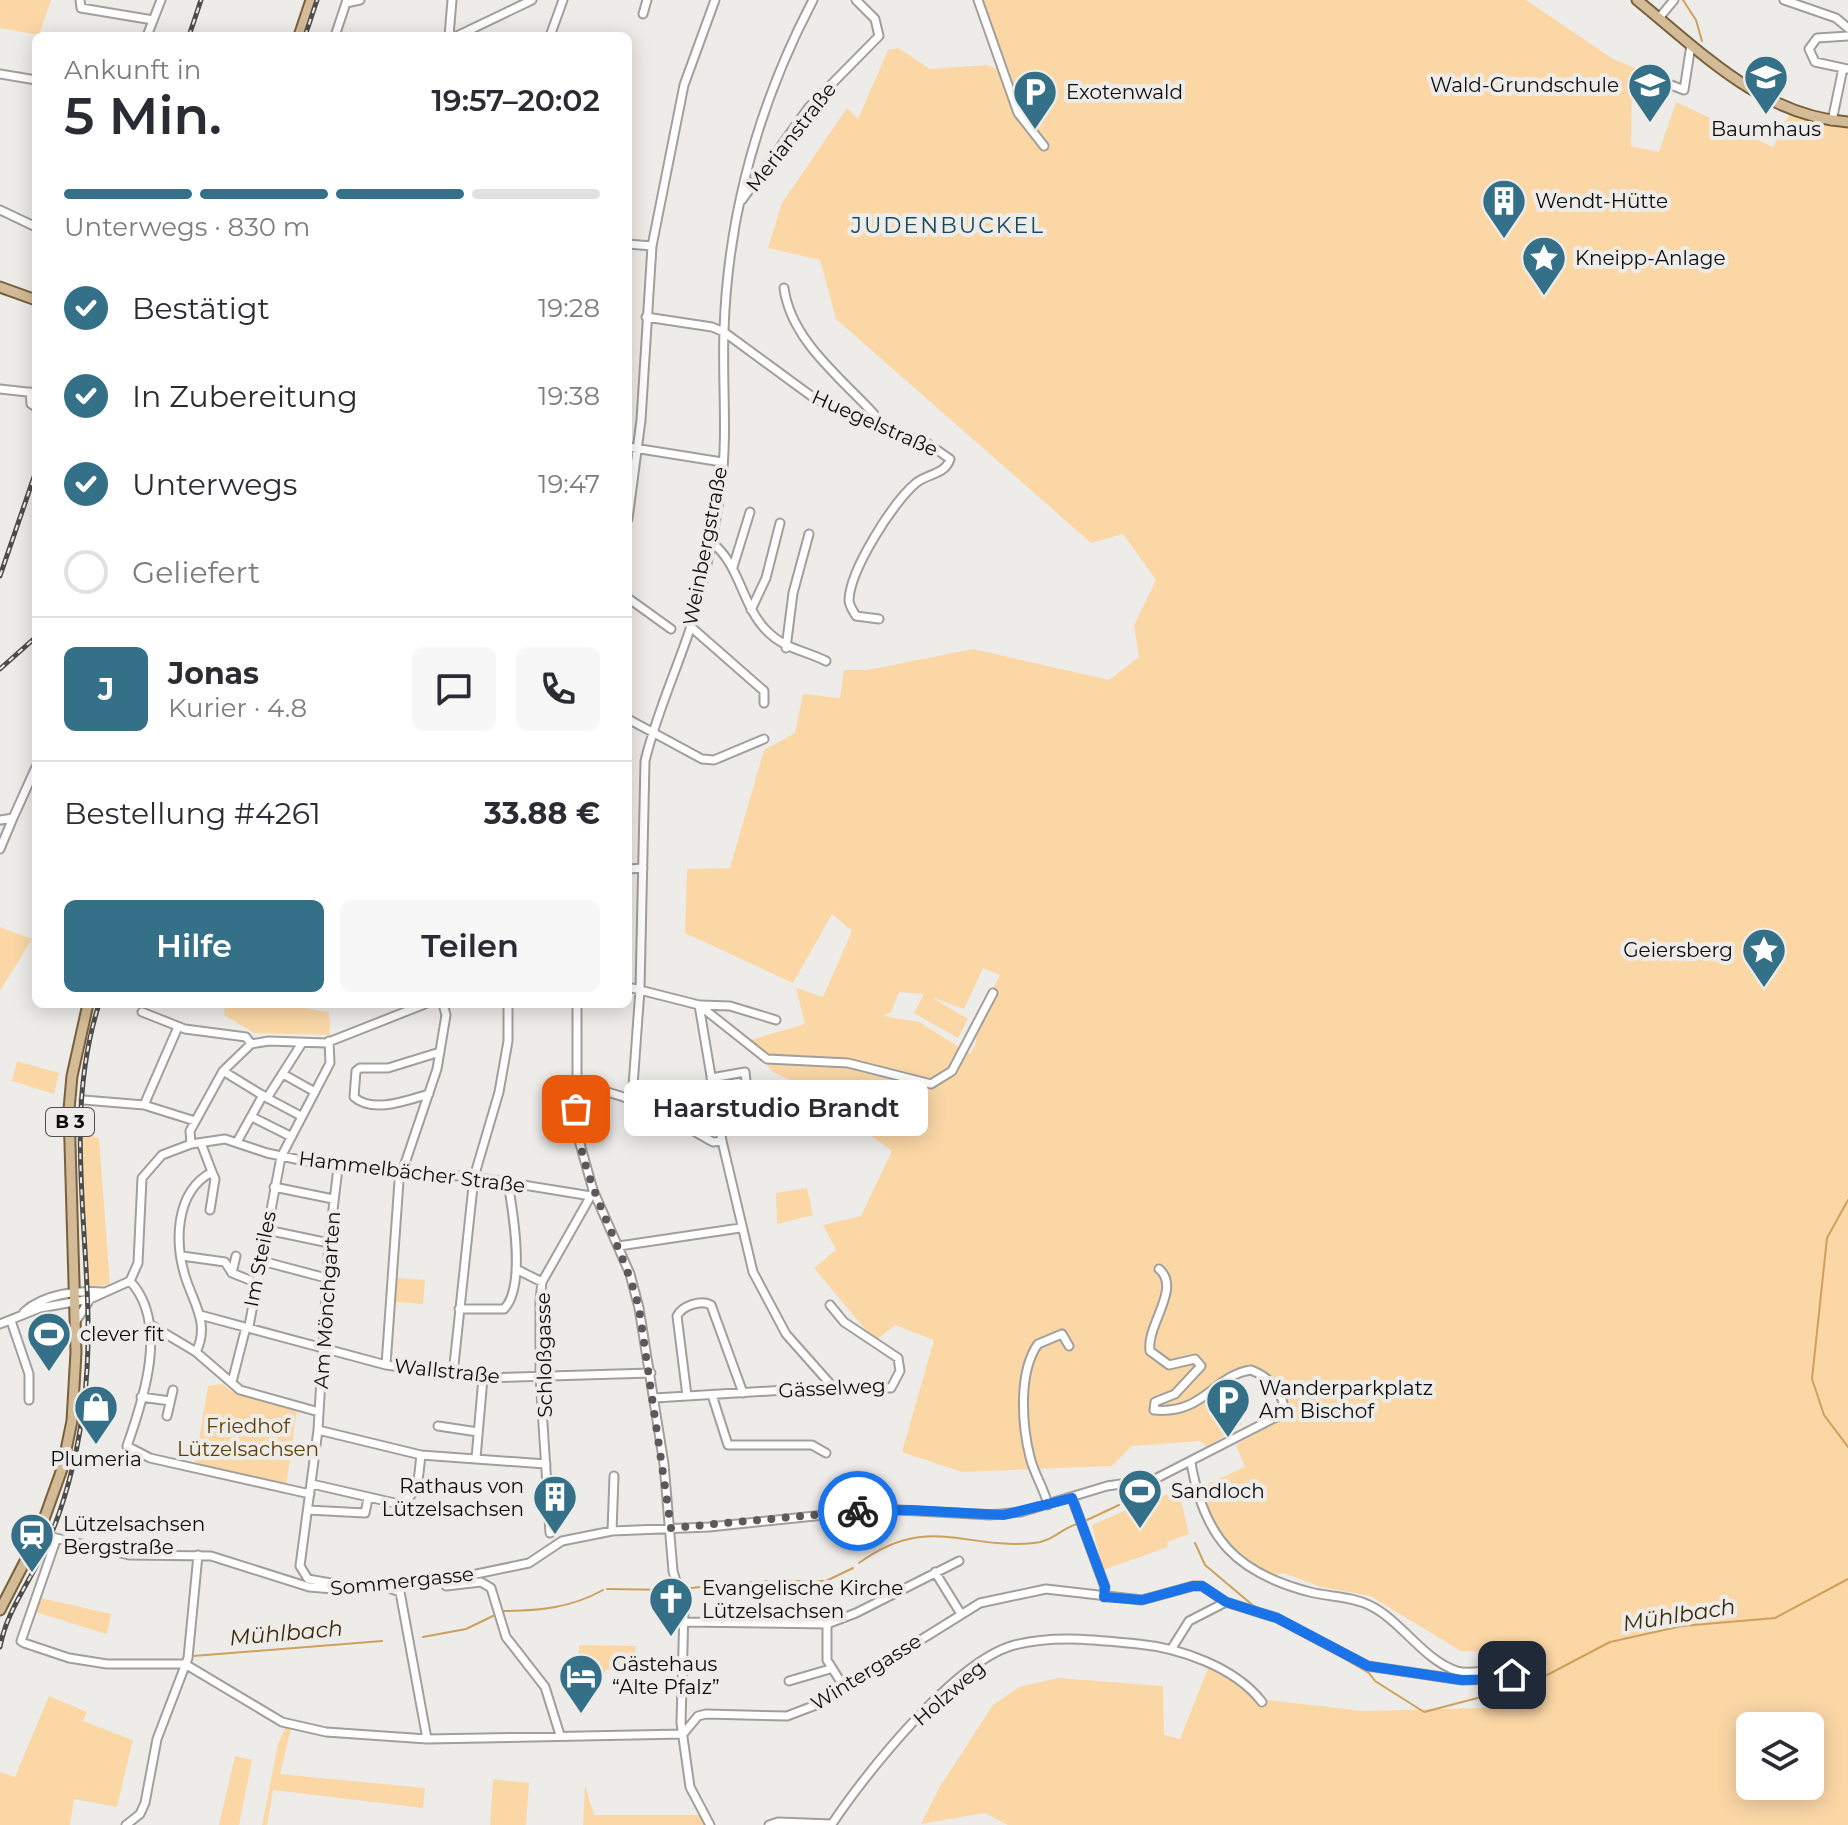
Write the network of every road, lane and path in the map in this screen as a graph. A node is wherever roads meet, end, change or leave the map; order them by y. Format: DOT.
graph roads {
  1 [pos="80,0"];
  2 [pos="161,0"];
  3 [pos="311,0"];
  4 [pos="360,0"];
  5 [pos="452,0"];
  6 [pos="532,0"];
  7 [pos="563,0"];
  8 [pos="647,0"];
  9 [pos="715,0"];
  10 [pos="813,0"];
  11 [pos="856,0"];
  12 [pos="978,0"];
  13 [pos="1637,0"];
  14 [pos="1674,0"];
  15 [pos="1784,0"];
  16 [pos="347,1"];
  17 [pos="643,14"];
  18 [pos="1659,18"];
  19 [pos="153,20"];
  20 [pos="1848,28"];
  21 [pos="148,32"];
  22 [pos="300,32"];
  23 [pos="336,32"];
  24 [pos="449,32"];
  25 [pos="465,32"];
  26 [pos="551,32"];
  27 [pos="1848,36"];
  28 [pos="1691,45"];
  29 [pos="1846,68"];
  30 [pos="0,74"];
  31 [pos="32,79"];
  32 [pos="1658,80"];
  33 [pos="1832,121"];
  34 [pos="1848,122"];
  35 [pos="1044,146"];
  36 [pos="739,205"];
  37 [pos="0,210"];
  38 [pos="32,225"];
  39 [pos="632,244"];
  40 [pos="652,246"];
  41 [pos="0,287"];
  42 [pos="784,288"];
  43 [pos="32,299"];
  44 [pos="646,317"];
  45 [pos="724,332"];
  46 [pos="0,389"];
  47 [pos="32,392"];
  48 [pos="878,427"];
  49 [pos="632,448"];
  50 [pos="638,449"];
  51 [pos="722,462"];
  52 [pos="632,491"];
  53 [pos="750,512"];
  54 [pos="780,523"];
  55 [pos="809,534"];
  56 [pos="710,541"];
  57 [pos="733,567"];
  58 [pos="632,601"];
  59 [pos="751,610"];
  60 [pos="879,619"];
  61 [pos="691,627"];
  62 [pos="671,629"];
  63 [pos="786,648"];
  64 [pos="826,661"];
  65 [pos="764,703"];
  66 [pos="632,721"];
  67 [pos="652,729"];
  68 [pos="764,739"];
  69 [pos="32,776"];
  70 [pos="13,818"];
  71 [pos="0,820"];
  72 [pos="0,849"];
  73 [pos="643,868"];
  74 [pos="632,869"];
  75 [pos="632,988"];
  76 [pos="640,989"];
  77 [pos="993,993"];
  78 [pos="699,1005"];
  79 [pos="87,1008"];
  80 [pos="415,1008"];
  81 [pos="444,1008"];
  82 [pos="508,1008"];
  83 [pos="577,1008"];
  84 [pos="142,1012"];
  85 [pos="776,1020"];
  86 [pos="178,1027"];
  87 [pos="329,1041"];
  88 [pos="302,1043"];
  89 [pos="251,1044"];
  90 [pos="440,1052"];
  91 [pos="744,1061"];
  92 [pos="223,1071"];
  93 [pos="745,1072"];
  94 [pos="283,1074"];
  95 [pos="711,1078"];
  96 [pos="575,1086"];
  97 [pos="315,1092"];
  98 [pos="429,1094"];
  99 [pos="265,1097"];
  100 [pos="748,1099"];
  101 [pos="84,1100"];
  102 [pos="632,1100"];
  103 [pos="144,1105"];
  104 [pos="301,1116"];
  105 [pos="252,1117"];
  106 [pos="195,1121"];
  107 [pos="290,1136"];
  108 [pos="722,1141"];
  109 [pos="237,1142"];
  110 [pos="201,1143"];
  111 [pos="191,1144"];
  112 [pos="281,1157"];
  113 [pos="338,1168"];
  114 [pos="212,1172"];
  115 [pos="401,1174"];
  116 [pos="474,1177"];
  117 [pos="508,1183"];
  118 [pos="274,1187"];
  119 [pos="592,1193"];
  120 [pos="333,1199"];
  121 [pos="210,1210"];
  122 [pos="740,1228"];
  123 [pos="267,1230"];
  124 [pos="329,1243"];
  125 [pos="619,1246"];
  126 [pos="182,1256"];
  127 [pos="236,1256"];
  128 [pos="262,1261"];
  129 [pos="516,1269"];
  130 [pos="1159,1269"];
  131 [pos="232,1273"];
  132 [pos="326,1278"];
  133 [pos="130,1281"];
  134 [pos="542,1282"];
  135 [pos="257,1283"];
  136 [pos="105,1292"];
  137 [pos="74,1297"];
  138 [pos="90,1299"];
  139 [pos="830,1305"];
  140 [pos="459,1309"];
  141 [pos="200,1315"];
  142 [pos="11,1321"];
  143 [pos="75,1323"];
  144 [pos="0,1324"];
  145 [pos="151,1325"];
  146 [pos="249,1326"];
  147 [pos="1069,1346"];
  148 [pos="324,1349"];
  149 [pos="196,1352"];
  150 [pos="386,1365"];
  151 [pos="651,1373"];
  152 [pos="453,1374"];
  153 [pos="540,1377"];
  154 [pos="483,1378"];
  155 [pos="232,1382"];
  156 [pos="833,1387"];
  157 [pos="173,1390"];
  158 [pos="743,1393"];
  159 [pos="712,1395"];
  160 [pos="687,1396"];
  161 [pos="141,1397"];
  162 [pos="655,1398"];
  163 [pos="29,1400"];
  164 [pos="170,1401"];
  165 [pos="319,1412"];
  166 [pos="167,1416"];
  167 [pos="438,1426"];
  168 [pos="318,1430"];
  169 [pos="478,1432"];
  170 [pos="826,1453"];
  171 [pos="421,1455"];
  172 [pos="476,1458"];
  173 [pos="1191,1463"];
  174 [pos="546,1464"];
  175 [pos="614,1476"];
  176 [pos="312,1484"];
  177 [pos="310,1494"];
  178 [pos="1072,1498"];
  179 [pos="368,1499"];
  180 [pos="1048,1505"];
  181 [pos="308,1510"];
  182 [pos="671,1528"];
  183 [pos="612,1531"];
  184 [pos="41,1536"];
  185 [pos="56,1540"];
  186 [pos="551,1540"];
  187 [pos="198,1555"];
  188 [pos="959,1561"];
  189 [pos="935,1572"];
  190 [pos="443,1581"];
  191 [pos="382,1585"];
  192 [pos="5,1590"];
  193 [pos="346,1590"];
  194 [pos="1104,1597"];
  195 [pos="1226,1602"];
  196 [pos="0,1610"];
  197 [pos="961,1614"];
  198 [pos="684,1622"];
  199 [pos="827,1624"];
  200 [pos="1172,1648"];
  201 [pos="185,1664"];
  202 [pos="830,1669"];
  203 [pos="789,1681"];
  204 [pos="844,1687"];
  205 [pos="1262,1702"];
  206 [pos="683,1734"];
  207 [pos="560,1735"];
  208 [pos="427,1739"];
  209 [pos="126,1825"];
  210 [pos="710,1825"];
  211 [pos="769,1825"];
  212 [pos="832,1825"];
  213 [pos="842,1825"];
  1 -- 19 [label="street"];
  2 -- 19 [label="street"];
  3 -- 22 [label="main road"];
  4 -- 16 [label="street"];
  5 -- 24 [label="street"];
  6 -- 25 [label="street"];
  7 -- 26 [label="street"];
  8 -- 17 [label="street"];
  9 -- 40 [label="street"];
  10 -- 36 [label="street, Weinbergstraße"];
  11 -- 36 [label="street, Merianstraße"];
  12 -- 35 [label="street"];
  13 -- 18 [label="main road"];
  14 -- 18 [label="street"];
  15 -- 20 [label="street"];
  16 -- 23 [label="street"];
  18 -- 28 [label="main road"];
  19 -- 21 [label="street"];
  27 -- 29 [label="street"];
  28 -- 32 [label="street"];
  28 -- 33 [label="main road"];
  29 -- 33 [label="street"];
  30 -- 31 [label="street"];
  33 -- 34 [label="main road"];
  36 -- 45 [label="street, Weinbergstraße"];
  37 -- 38 [label="street"];
  39 -- 40 [label="street"];
  40 -- 44 [label="street"];
  41 -- 43 [label="main road"];
  42 -- 48 [label="street"];
  44 -- 45 [label="street, Huegelstraße"];
  44 -- 50 [label="street"];
  45 -- 48 [label="street, Huegelstraße"];
  45 -- 51 [label="street, Weinbergstraße"];
  46 -- 47 [label="street"];
  48 -- 60 [label="street, Huegelstraße"];
  49 -- 50 [label="street"];
  50 -- 51 [label="street"];
  50 -- 52 [label="street"];
  51 -- 56 [label="street, Weinbergstraße"];
  53 -- 57 [label="street"];
  54 -- 59 [label="street"];
  55 -- 63 [label="street"];
  56 -- 57 [label="street"];
  56 -- 61 [label="street, Weinbergstraße"];
  57 -- 59 [label="street"];
  58 -- 62 [label="street"];
  59 -- 63 [label="street"];
  61 -- 65 [label="street"];
  61 -- 67 [label="street, Weinbergstraße"];
  63 -- 64 [label="street"];
  66 -- 67 [label="street"];
  67 -- 68 [label="street"];
  67 -- 73 [label="street, Weinbergstraße"];
  69 -- 70 [label="street"];
  70 -- 71 [label="street"];
  70 -- 72 [label="street"];
  73 -- 74 [label="street"];
  73 -- 76 [label="street, Weinbergstraße"];
  75 -- 76 [label="street"];
  76 -- 78 [label="street"];
  76 -- 102 [label="street, Weinbergstraße"];
  77 -- 78 [label="street"];
  78 -- 85 [label="street"];
  78 -- 95 [label="street"];
  79 -- 137 [label="main road, B 3"];
  80 -- 87 [label="street"];
  81 -- 90 [label="street"];
  82 -- 116 [label="street"];
  83 -- 96 [label="street"];
  84 -- 86 [label="street"];
  86 -- 89 [label="street"];
  86 -- 103 [label="street"];
  87 -- 88 [label="street"];
  87 -- 97 [label="street, Im Steiles"];
  88 -- 89 [label="street"];
  88 -- 94 [label="street"];
  89 -- 92 [label="street"];
  90 -- 98 [label="street"];
  90 -- 98 [label="street"];
  91 -- 93 [label="street"];
  92 -- 99 [label="street"];
  92 -- 106 [label="street"];
  93 -- 95 [label="street"];
  93 -- 100 [label="street"];
  94 -- 97 [label="street"];
  94 -- 99 [label="street"];
  95 -- 108 [label="street"];
  96 -- 102 [label="street"];
  96 -- 119 [label="street"];
  97 -- 104 [label="street, Im Steiles"];
  98 -- 115 [label="street"];
  99 -- 104 [label="street"];
  99 -- 105 [label="street"];
  101 -- 103 [label="street"];
  102 -- 108 [label="street"];
  103 -- 106 [label="street"];
  104 -- 107 [label="street, Im Steiles"];
  105 -- 107 [label="street"];
  105 -- 109 [label="street"];
  106 -- 111 [label="street"];
  107 -- 112 [label="street, Im Steiles"];
  108 -- 122 [label="street"];
  109 -- 110 [label="street, Hammelbächer Straße"];
  109 -- 112 [label="street, Hammelbächer Straße"];
  110 -- 111 [label="street, Hammelbächer Straße"];
  110 -- 114 [label="street"];
  111 -- 133 [label="street, Hammelbächer Straße"];
  112 -- 113 [label="street, Hammelbächer Straße"];
  112 -- 118 [label="street, Im Steiles"];
  113 -- 115 [label="street, Hammelbächer Straße"];
  113 -- 120 [label="street, Am Mönchgarten"];
  114 -- 121 [label="street"];
  114 -- 126 [label="street"];
  115 -- 116 [label="street, Hammelbächer Straße"];
  115 -- 150 [label="street"];
  116 -- 117 [label="street, Hammelbächer Straße"];
  116 -- 140 [label="street"];
  117 -- 119 [label="street, Hammelbächer Straße"];
  117 -- 129 [label="street"];
  118 -- 120 [label="street"];
  118 -- 123 [label="street, Im Steiles"];
  119 -- 125 [label="street"];
  119 -- 134 [label="street, Schloßgasse"];
  120 -- 124 [label="street, Am Mönchgarten"];
  122 -- 125 [label="street"];
  122 -- 156 [label="street"];
  123 -- 124 [label="street"];
  123 -- 128 [label="street, Im Steiles"];
  124 -- 132 [label="street, Am Mönchgarten"];
  125 -- 151 [label="street"];
  126 -- 131 [label="street"];
  126 -- 141 [label="street"];
  127 -- 131 [label="street"];
  128 -- 132 [label="street"];
  128 -- 135 [label="street, Im Steiles"];
  129 -- 134 [label="street"];
  129 -- 140 [label="street"];
  130 -- 173 [label="street, Sommergasse"];
  131 -- 135 [label="street"];
  132 -- 148 [label="street, Am Mönchgarten"];
  133 -- 136 [label="street"];
  133 -- 145 [label="street"];
  134 -- 153 [label="street, Schloßgasse"];
  135 -- 146 [label="street, Im Steiles"];
  136 -- 137 [label="street"];
  136 -- 138 [label="street"];
  137 -- 138 [label="street"];
  137 -- 142 [label="street"];
  137 -- 143 [label="main road, B 3"];
  138 -- 143 [label="street"];
  139 -- 156 [label="street, Gässelweg"];
  140 -- 152 [label="street"];
  141 -- 146 [label="street, Wallstraße"];
  141 -- 149 [label="street"];
  142 -- 144 [label="street"];
  142 -- 163 [label="street"];
  143 -- 184 [label="main road, B 3"];
  145 -- 149 [label="street"];
  145 -- 161 [label="street"];
  146 -- 148 [label="street, Wallstraße"];
  146 -- 155 [label="street, Im Steiles"];
  147 -- 180 [label="street"];
  148 -- 150 [label="street, Wallstraße"];
  148 -- 165 [label="street, Am Mönchgarten"];
  149 -- 155 [label="street"];
  150 -- 152 [label="street, Wallstraße"];
  151 -- 153 [label="street, Wallstraße"];
  151 -- 162 [label="street"];
  152 -- 154 [label="street, Wallstraße"];
  153 -- 154 [label="street, Wallstraße"];
  153 -- 174 [label="street, Schloßgasse"];
  154 -- 169 [label="street"];
  155 -- 165 [label="street"];
  156 -- 158 [label="street, Gässelweg"];
  157 -- 164 [label="street"];
  158 -- 159 [label="street, Gässelweg"];
  158 -- 160 [label="street"];
  159 -- 160 [label="street, Gässelweg"];
  159 -- 170 [label="street"];
  160 -- 162 [label="street, Gässelweg"];
  161 -- 164 [label="street"];
  161 -- 177 [label="street"];
  162 -- 182 [label="street"];
  164 -- 166 [label="street"];
  165 -- 168 [label="street, Am Mönchgarten"];
  167 -- 169 [label="street"];
  168 -- 171 [label="street"];
  168 -- 176 [label="street, Am Mönchgarten"];
  169 -- 172 [label="street"];
  171 -- 172 [label="street"];
  171 -- 179 [label="street"];
  172 -- 174 [label="street"];
  173 -- 178 [label="street, Sommergasse"];
  173 -- 195 [label="street, Wintergasse"];
  174 -- 186 [label="street, Schloßgasse"];
  175 -- 183 [label="street"];
  176 -- 177 [label="street, Am Mönchgarten"];
  176 -- 179 [label="street"];
  177 -- 181 [label="street, Am Mönchgarten"];
  178 -- 180 [label="street, Sommergasse"];
  178 -- 194 [label="street"];
  179 -- 181 [label="street"];
  180 -- 182 [label="street, Sommergasse"];
  181 -- 193 [label="street, Am Mönchgarten"];
  182 -- 183 [label="street, Sommergasse"];
  182 -- 198 [label="street"];
  183 -- 186 [label="street, Sommergasse"];
  184 -- 185 [label="street, Sommergasse"];
  184 -- 192 [label="main road, B 3"];
  185 -- 187 [label="street, Sommergasse"];
  185 -- 201 [label="street"];
  186 -- 190 [label="street, Sommergasse"];
  187 -- 193 [label="street, Sommergasse"];
  187 -- 201 [label="street"];
  188 -- 189 [label="street"];
  189 -- 197 [label="street"];
  189 -- 199 [label="street"];
  190 -- 191 [label="street, Sommergasse"];
  190 -- 207 [label="street"];
  191 -- 193 [label="street, Sommergasse"];
  191 -- 208 [label="street"];
  192 -- 196 [label="main road, B 3"];
  194 -- 195 [label="street, Wintergasse"];
  194 -- 197 [label="street, Wintergasse"];
  195 -- 200 [label="street"];
  197 -- 204 [label="street, Wintergasse"];
  198 -- 199 [label="street"];
  198 -- 206 [label="street"];
  199 -- 202 [label="street"];
  200 -- 205 [label="street, Holzweg"];
  200 -- 212 [label="street, Holzweg"];
  201 -- 208 [label="street"];
  201 -- 209 [label="street"];
  202 -- 203 [label="street"];
  202 -- 204 [label="street"];
  204 -- 206 [label="street, Wintergasse"];
  206 -- 207 [label="street"];
  206 -- 210 [label="street"];
  207 -- 208 [label="street"];
  211 -- 212 [label="street"];
  212 -- 213 [label="street"];
}
